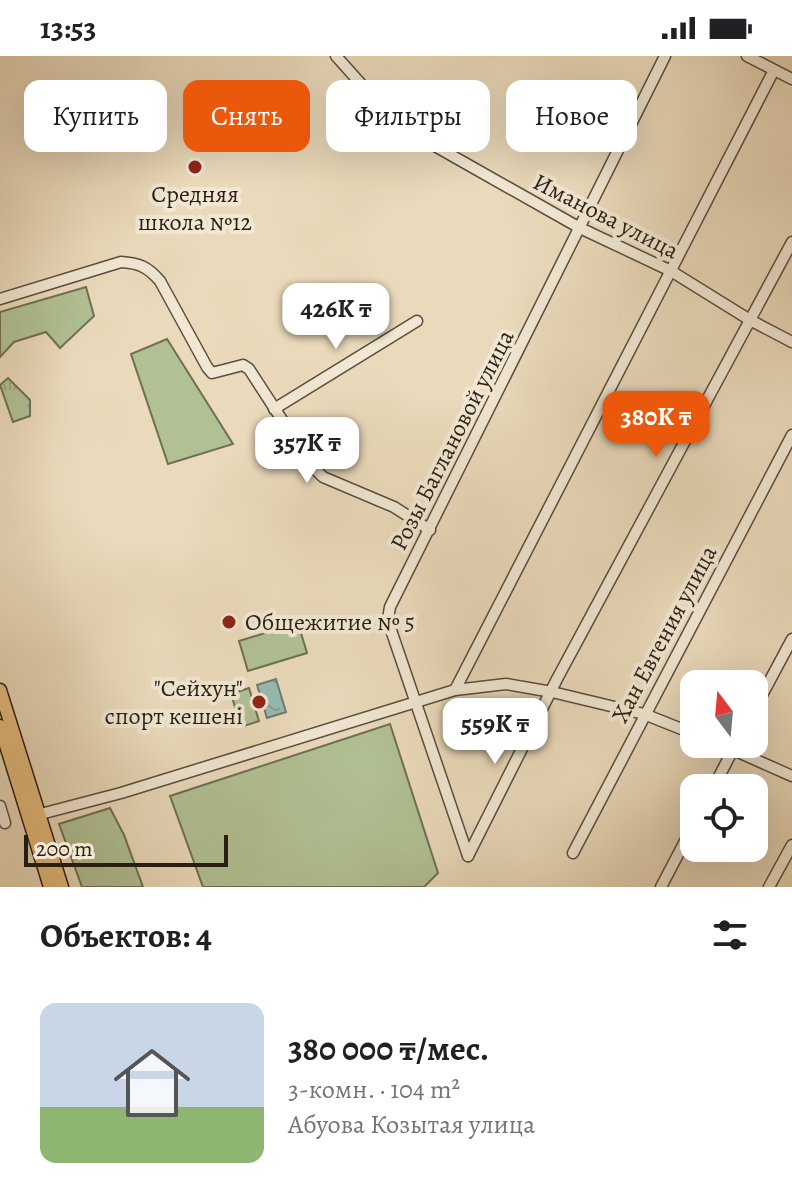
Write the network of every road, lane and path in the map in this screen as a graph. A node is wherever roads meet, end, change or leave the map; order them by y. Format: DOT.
graph roads {
  1 [pos="336,56"];
  2 [pos="665,56"];
  3 [pos="747,56"];
  4 [pos="774,70"];
  5 [pos="792,79"];
  6 [pos="580,228"];
  7 [pos="792,242"];
  8 [pos="671,271"];
  9 [pos="0,299"];
  10 [pos="750,320"];
  11 [pos="417,321"];
  12 [pos="792,342"];
  13 [pos="274,409"];
  14 [pos="792,435"];
  15 [pos="430,530"];
  16 [pos="792,639"];
  17 [pos="768,684"];
  18 [pos="0,690"];
  19 [pos="455,690"];
  20 [pos="552,692"];
  21 [pos="418,703"];
  22 [pos="644,714"];
  23 [pos="0,726"];
  24 [pos="680,728"];
  25 [pos="756,758"];
  26 [pos="792,776"];
  27 [pos="0,806"];
  28 [pos="33,816"];
  29 [pos="5,823"];
  30 [pos="792,845"];
  31 [pos="680,851"];
  32 [pos="573,853"];
  33 [pos="50,887"];
  34 [pos="62,887"];
  35 [pos="661,887"];
  36 [pos="769,887"];
  1 -- 6 [label="street, Иманова улица"];
  2 -- 6 [label="street, Розы Баглановой улица"];
  3 -- 4 [label="street"];
  4 -- 5 [label="street"];
  4 -- 8 [label="street"];
  6 -- 8 [label="street, Иманова улица"];
  6 -- 15 [label="street, Розы Баглановой улица"];
  7 -- 10 [label="street"];
  8 -- 10 [label="street, Иманова улица"];
  8 -- 19 [label="street"];
  9 -- 13 [label="street"];
  10 -- 12 [label="street, Иманова улица"];
  10 -- 20 [label="street"];
  11 -- 13 [label="street"];
  13 -- 15 [label="street"];
  14 -- 22 [label="street, Хан Евгения улица"];
  15 -- 21 [label="street, Розы Баглановой улица"];
  16 -- 17 [label="street"];
  18 -- 28 [label="main road"];
  19 -- 20 [label="street"];
  19 -- 21 [label="street"];
  20 -- 21 [label="street, Розы Баглановой улица"];
  20 -- 22 [label="street"];
  21 -- 28 [label="street"];
  22 -- 24 [label="street"];
  22 -- 32 [label="street, Хан Евгения улица"];
  23 -- 28 [label="main road"];
  25 -- 26 [label="street"];
  27 -- 29 [label="street"];
  28 -- 33 [label="main road"];
  28 -- 34 [label="main road"];
  30 -- 36 [label="street"];
  31 -- 35 [label="street"];
}
